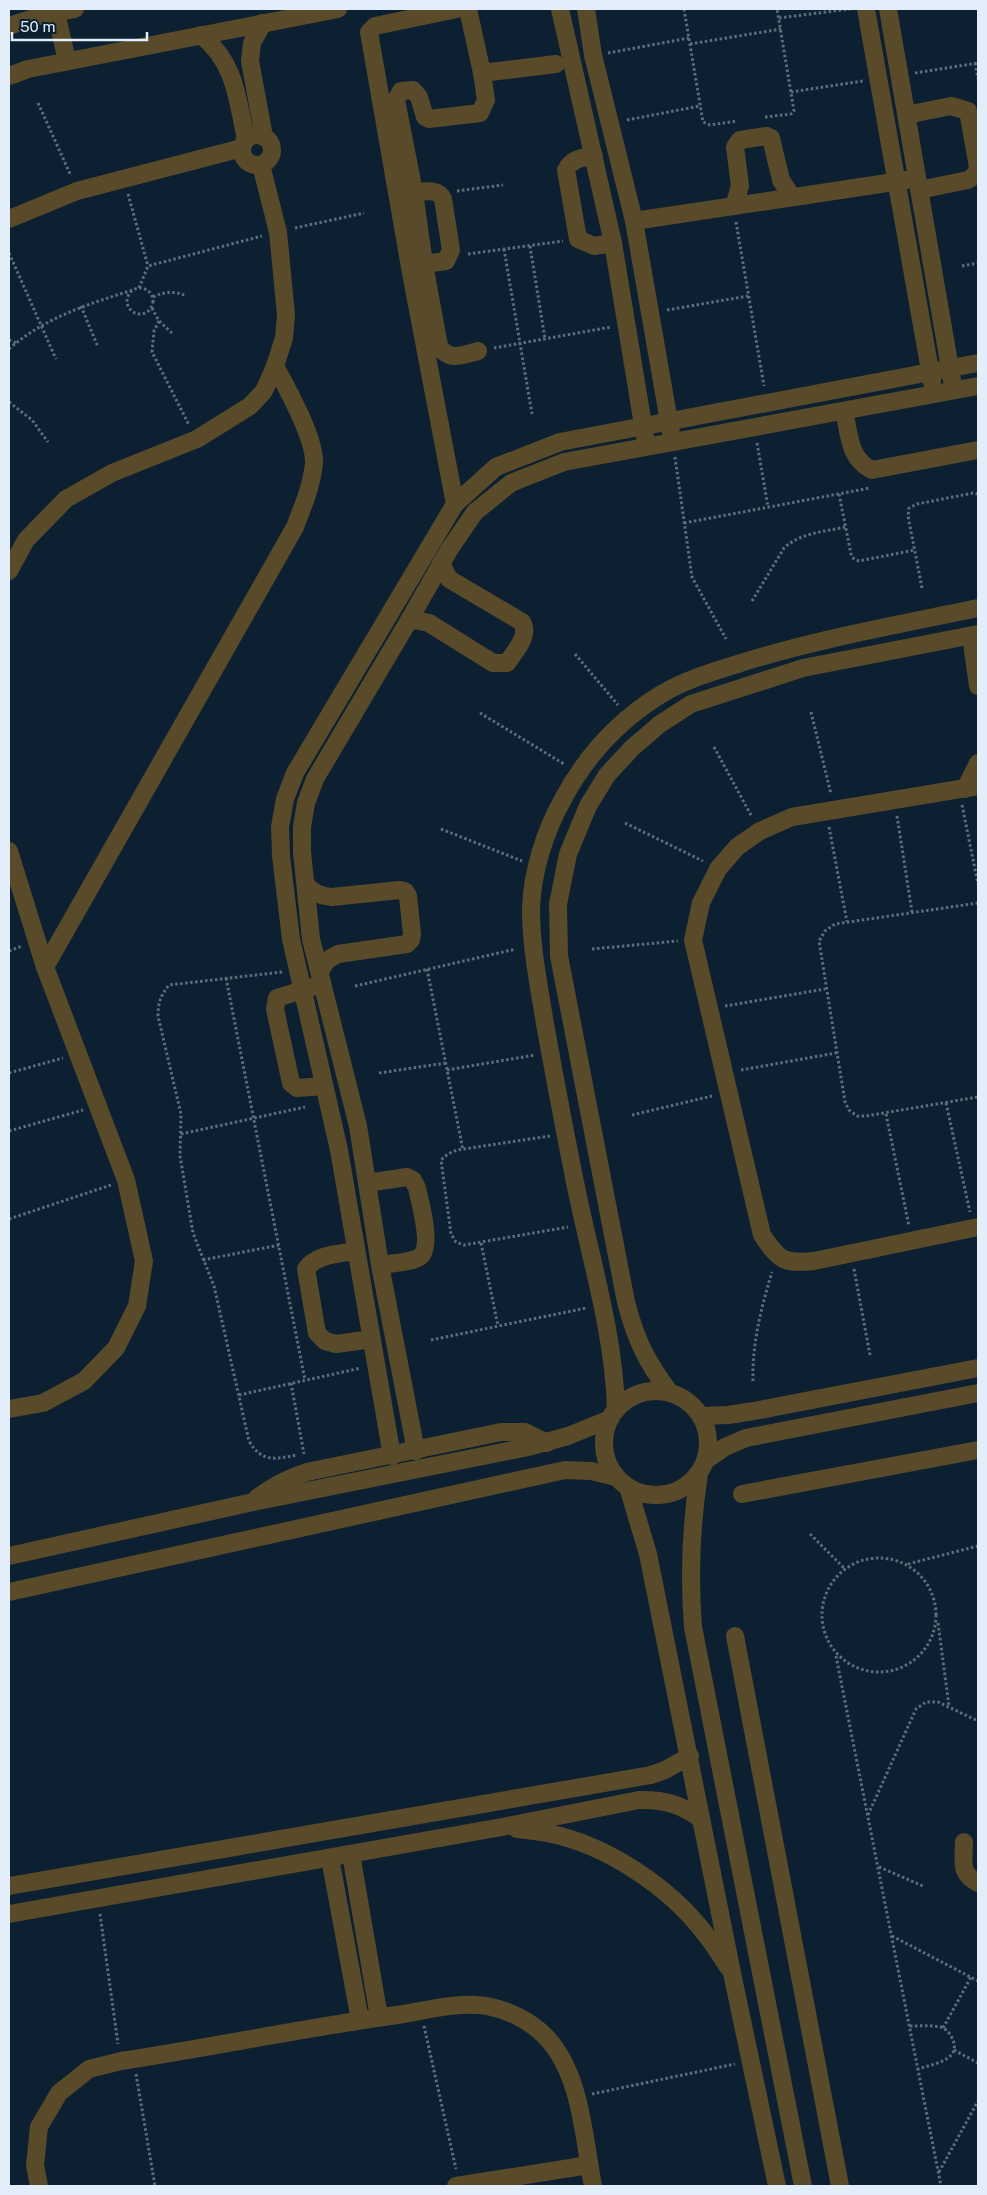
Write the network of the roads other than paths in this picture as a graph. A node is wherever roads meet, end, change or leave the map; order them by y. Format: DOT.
graph roads {
  1 [pos="75,9"];
  2 [pos="338,9"];
  3 [pos="457,9"];
  4 [pos="468,9"];
  5 [pos="560,9"];
  6 [pos="586,9"];
  7 [pos="866,9"];
  8 [pos="888,9"];
  9 [pos="56,12"];
  10 [pos="263,23"];
  11 [pos="9,26"];
  12 [pos="201,35"];
  13 [pos="67,61"];
  14 [pos="556,64"];
  15 [pos="482,73"];
  16 [pos="9,76"];
  17 [pos="906,115"];
  18 [pos="264,137"];
  19 [pos="244,144"];
  20 [pos="594,156"];
  21 [pos="261,165"];
  22 [pos="897,181"];
  23 [pos="918,184"];
  24 [pos="414,192"];
  25 [pos="792,197"];
  26 [pos="734,206"];
  27 [pos="9,219"];
  28 [pos="634,221"];
  29 [pos="613,242"];
  30 [pos="424,264"];
  31 [pos="478,351"];
  32 [pos="978,363"];
  33 [pos="275,366"];
  34 [pos="950,369"];
  35 [pos="931,372"];
  36 [pos="978,386"];
  37 [pos="954,391"];
  38 [pos="934,394"];
  39 [pos="844,411"];
  40 [pos="668,421"];
  41 [pos="643,425"];
  42 [pos="673,443"];
  43 [pos="647,448"];
  44 [pos="978,450"];
  45 [pos="455,504"];
  46 [pos="442,563"];
  47 [pos="9,571"];
  48 [pos="978,608"];
  49 [pos="408,622"];
  50 [pos="975,635"];
  51 [pos="978,686"];
  52 [pos="978,762"];
  53 [pos="967,788"];
  54 [pos="9,851"];
  55 [pos="306,885"];
  56 [pos="45,967"];
  57 [pos="321,979"];
  58 [pos="302,989"];
  59 [pos="326,1094"];
  60 [pos="367,1183"];
  61 [pos="976,1228"];
  62 [pos="356,1251"];
  63 [pos="380,1265"];
  64 [pos="372,1339"];
  65 [pos="978,1368"];
  66 [pos="670,1393"];
  67 [pos="978,1393"];
  68 [pos="9,1409"];
  69 [pos="613,1414"];
  70 [pos="701,1416"];
  71 [pos="547,1443"];
  72 [pos="978,1450"];
  73 [pos="416,1451"];
  74 [pos="392,1456"];
  75 [pos="702,1467"];
  76 [pos="622,1482"];
  77 [pos="742,1494"];
  78 [pos="253,1502"];
  79 [pos="9,1556"];
  80 [pos="9,1592"];
  81 [pos="735,1636"];
  82 [pos="690,1756"];
  83 [pos="702,1819"];
  84 [pos="502,1827"];
  85 [pos="964,1842"];
  86 [pos="351,1854"];
  87 [pos="330,1858"];
  88 [pos="978,1883"];
  89 [pos="9,1886"];
  90 [pos="9,1914"];
  91 [pos="732,1973"];
  92 [pos="379,2017"];
  93 [pos="360,2020"];
  94 [pos="589,2165"];
  95 [pos="802,2179"];
  96 [pos="776,2181"];
  97 [pos="39,2186"];
  98 [pos="458,2186"];
  99 [pos="593,2186"];
  100 [pos="840,2186"];
  1 -- 9 [label="street"];
  2 -- 10 [label="street"];
  3 -- 45 [label="street"];
  4 -- 15 [label="street"];
  5 -- 20 [label="street"];
  6 -- 28 [label="street"];
  7 -- 22 [label="street"];
  8 -- 17 [label="street"];
  9 -- 11 [label="street"];
  9 -- 13 [label="street"];
  10 -- 12 [label="street"];
  10 -- 18 [label="street"];
  12 -- 13 [label="street"];
  12 -- 19 [label="street"];
  13 -- 16 [label="street"];
  14 -- 15 [label="street"];
  15 -- 24 [label="street"];
  17 -- 23 [label="street"];
  17 -- 23 [label="street"];
  18 -- 19 [label="street"];
  18 -- 21 [label="street"];
  19 -- 21 [label="street"];
  19 -- 27 [label="street"];
  20 -- 29 [label="street"];
  20 -- 29 [label="street"];
  21 -- 33 [label="street"];
  22 -- 23 [label="street"];
  22 -- 25 [label="street"];
  22 -- 35 [label="street"];
  23 -- 34 [label="street"];
  24 -- 30 [label="street"];
  24 -- 30 [label="street"];
  25 -- 26 [label="street"];
  25 -- 26 [label="street"];
  26 -- 28 [label="street"];
  28 -- 40 [label="street"];
  29 -- 41 [label="street"];
  30 -- 31 [label="street"];
  32 -- 34 [label="street"];
  33 -- 47 [label="street"];
  33 -- 56 [label="street"];
  34 -- 35 [label="street"];
  34 -- 37 [label="street"];
  35 -- 38 [label="street"];
  35 -- 40 [label="street"];
  36 -- 37 [label="street"];
  37 -- 38 [label="street"];
  38 -- 39 [label="street"];
  39 -- 42 [label="street"];
  39 -- 44 [label="street"];
  40 -- 41 [label="street"];
  40 -- 42 [label="street"];
  41 -- 43 [label="street"];
  41 -- 45 [label="street"];
  42 -- 43 [label="street"];
  43 -- 46 [label="street"];
  45 -- 58 [label="street"];
  46 -- 49 [label="street"];
  46 -- 49 [label="street"];
  48 -- 69 [label="street"];
  49 -- 55 [label="street"];
  50 -- 51 [label="street"];
  50 -- 66 [label="street"];
  52 -- 53 [label="street"];
  53 -- 61 [label="street"];
  54 -- 56 [label="street"];
  55 -- 57 [label="street"];
  55 -- 57 [label="street"];
  56 -- 68 [label="street"];
  57 -- 58 [label="street"];
  57 -- 60 [label="street"];
  58 -- 59 [label="street"];
  58 -- 59 [label="street"];
  59 -- 62 [label="street"];
  60 -- 63 [label="street"];
  60 -- 63 [label="street"];
  62 -- 64 [label="street"];
  62 -- 64 [label="street"];
  63 -- 73 [label="street"];
  64 -- 74 [label="street"];
  65 -- 70 [label="street"];
  66 -- 69 [label="street"];
  66 -- 70 [label="street"];
  67 -- 75 [label="street"];
  69 -- 71 [label="street"];
  69 -- 76 [label="street"];
  70 -- 75 [label="street"];
  71 -- 73 [label="street"];
  71 -- 78 [label="street"];
  72 -- 77 [label="street"];
  73 -- 74 [label="street"];
  74 -- 78 [label="street"];
  75 -- 76 [label="street"];
  75 -- 95 [label="street"];
  76 -- 80 [label="street"];
  76 -- 82 [label="street"];
  78 -- 79 [label="street"];
  81 -- 100 [label="street"];
  82 -- 83 [label="street"];
  82 -- 89 [label="street"];
  83 -- 84 [label="street"];
  83 -- 91 [label="street"];
  84 -- 86 [label="street"];
  84 -- 91 [label="street"];
  85 -- 88 [label="street"];
  86 -- 87 [label="street"];
  86 -- 92 [label="street"];
  87 -- 90 [label="street"];
  87 -- 93 [label="street"];
  91 -- 96 [label="street"];
  92 -- 93 [label="street"];
  92 -- 94 [label="street"];
  93 -- 97 [label="street"];
  94 -- 98 [label="street"];
  94 -- 99 [label="street"];
  95 -- 96 [label="street"];
}
